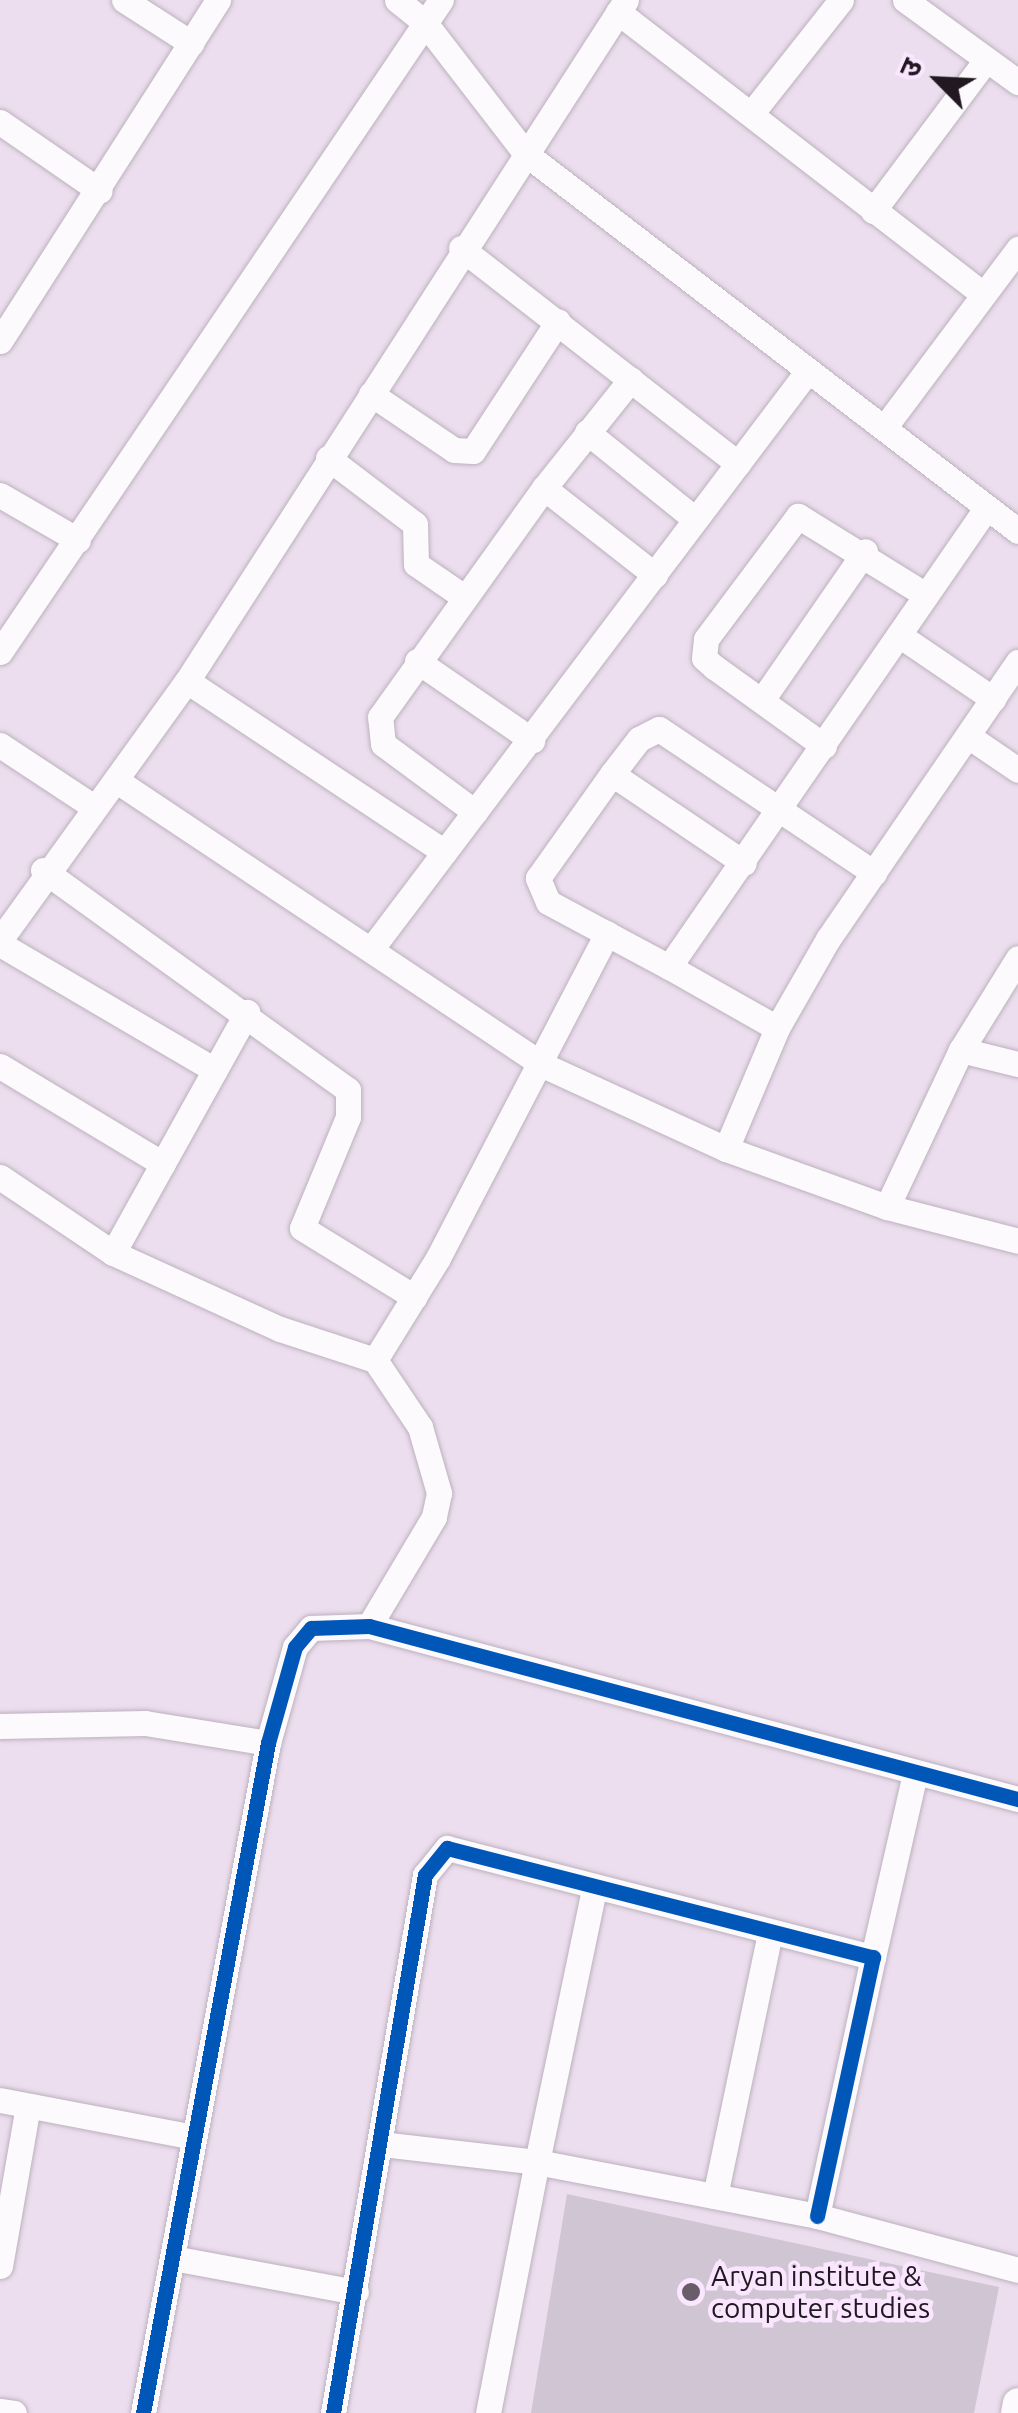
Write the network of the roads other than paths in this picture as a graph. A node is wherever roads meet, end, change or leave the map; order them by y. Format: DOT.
graph roads {
  1 [pos="124,0"];
  2 [pos="218,0"];
  3 [pos="397,0"];
  4 [pos="441,0"];
  5 [pos="841,0"];
  6 [pos="906,0"];
  7 [pos="622,6"];
  8 [pos="425,24"];
  9 [pos="191,43"];
  10 [pos="986,60"];
  11 [pos="1018,82"];
  12 [pos="752,114"];
  13 [pos="0,122"];
  14 [pos="526,154"];
  15 [pos="100,191"];
  16 [pos="873,211"];
  17 [pos="461,248"];
  18 [pos="1018,250"];
  19 [pos="983,294"];
  20 [pos="9,308"];
  21 [pos="558,322"];
  22 [pos="0,340"];
  23 [pos="807,372"];
  24 [pos="630,379"];
  25 [pos="371,394"];
  26 [pos="884,428"];
  27 [pos="587,432"];
  28 [pos="328,458"];
  29 [pos="738,464"];
  30 [pos="544,488"];
  31 [pos="0,495"];
  32 [pos="986,507"];
  33 [pos="695,519"];
  34 [pos="1018,531"];
  35 [pos="78,540"];
  36 [pos="865,551"];
  37 [pos="655,574"];
  38 [pos="926,595"];
  39 [pos="464,597"];
  40 [pos="898,635"];
  41 [pos="0,652"];
  42 [pos="418,662"];
  43 [pos="1018,662"];
  44 [pos="187,681"];
  45 [pos="993,699"];
  46 [pos="762,700"];
  47 [pos="968,736"];
  48 [pos="532,740"];
  49 [pos="0,744"];
  50 [pos="824,746"];
  51 [pos="1018,770"];
  52 [pos="612,774"];
  53 [pos="117,781"];
  54 [pos="94,807"];
  55 [pos="781,810"];
  56 [pos="475,812"];
  57 [pos="444,852"];
  58 [pos="744,863"];
  59 [pos="43,870"];
  60 [pos="874,873"];
  61 [pos="606,933"];
  62 [pos="0,942"];
  63 [pos="372,948"];
  64 [pos="1018,958"];
  65 [pos="670,967"];
  66 [pos="247,1012"];
  67 [pos="777,1028"];
  68 [pos="961,1050"];
  69 [pos="542,1064"];
  70 [pos="1018,1064"];
  71 [pos="0,1066"];
  72 [pos="215,1070"];
  73 [pos="726,1148"];
  74 [pos="162,1164"];
  75 [pos="0,1177"];
  76 [pos="887,1207"];
  77 [pos="1018,1240"];
  78 [pos="112,1253"];
  79 [pos="414,1297"];
  80 [pos="375,1360"];
  81 [pos="369,1626"];
  82 [pos="0,1726"];
  83 [pos="268,1743"];
  84 [pos="915,1774"];
  85 [pos="1018,1800"];
  86 [pos="594,1888"];
  87 [pos="770,1932"];
  88 [pos="874,1957"];
  89 [pos="0,2100"];
  90 [pos="28,2106"];
  91 [pos="194,2137"];
  92 [pos="382,2144"];
  93 [pos="537,2162"];
  94 [pos="715,2196"];
  95 [pos="818,2216"];
  96 [pos="173,2258"];
  97 [pos="0,2266"];
  98 [pos="1018,2270"];
  99 [pos="356,2292"];
  100 [pos="1018,2403"];
  101 [pos="0,2410"];
  102 [pos="14,2413"];
  103 [pos="143,2413"];
  104 [pos="333,2413"];
  105 [pos="488,2413"];
  106 [pos="1016,2413"];
  1 -- 9 [label="street"];
  2 -- 9 [label="street"];
  3 -- 8 [label="street"];
  4 -- 8 [label="street"];
  5 -- 12 [label="street"];
  6 -- 10 [label="street"];
  7 -- 12 [label="street"];
  7 -- 14 [label="street"];
  8 -- 14 [label="street"];
  8 -- 35 [label="street"];
  9 -- 15 [label="street"];
  10 -- 11 [label="street"];
  10 -- 16 [label="street"];
  12 -- 16 [label="street"];
  13 -- 15 [label="street"];
  14 -- 17 [label="street"];
  14 -- 23 [label="street"];
  15 -- 20 [label="street"];
  16 -- 19 [label="street"];
  17 -- 21 [label="street"];
  17 -- 25 [label="street"];
  18 -- 19 [label="street"];
  19 -- 26 [label="street"];
  20 -- 22 [label="street"];
  21 -- 24 [label="street"];
  21 -- 25 [label="street"];
  23 -- 26 [label="street"];
  23 -- 29 [label="street"];
  24 -- 27 [label="street"];
  24 -- 29 [label="street"];
  25 -- 28 [label="street"];
  26 -- 32 [label="street"];
  27 -- 30 [label="street"];
  27 -- 33 [label="street"];
  28 -- 39 [label="street"];
  28 -- 44 [label="street"];
  29 -- 33 [label="street"];
  30 -- 37 [label="street"];
  30 -- 39 [label="street"];
  31 -- 35 [label="street"];
  32 -- 34 [label="street"];
  32 -- 38 [label="street"];
  33 -- 37 [label="street"];
  35 -- 41 [label="street"];
  36 -- 38 [label="street"];
  36 -- 46 [label="street"];
  36 -- 46 [label="street"];
  37 -- 48 [label="street"];
  38 -- 40 [label="street"];
  39 -- 42 [label="street"];
  40 -- 45 [label="street"];
  40 -- 50 [label="street"];
  42 -- 48 [label="street"];
  42 -- 56 [label="street"];
  43 -- 45 [label="street"];
  44 -- 53 [label="street"];
  44 -- 57 [label="street"];
  45 -- 47 [label="street"];
  46 -- 50 [label="street"];
  47 -- 51 [label="street"];
  47 -- 60 [label="street"];
  48 -- 56 [label="street"];
  49 -- 54 [label="street"];
  50 -- 55 [label="street"];
  52 -- 55 [label="street"];
  52 -- 58 [label="street"];
  52 -- 61 [label="street"];
  53 -- 54 [label="street"];
  53 -- 63 [label="street"];
  54 -- 59 [label="street"];
  55 -- 58 [label="street"];
  55 -- 60 [label="street"];
  56 -- 57 [label="street"];
  57 -- 63 [label="street"];
  58 -- 65 [label="street"];
  59 -- 62 [label="street"];
  59 -- 66 [label="street"];
  60 -- 67 [label="street"];
  61 -- 65 [label="street"];
  61 -- 69 [label="street"];
  62 -- 72 [label="street"];
  63 -- 69 [label="street"];
  64 -- 68 [label="street"];
  65 -- 67 [label="street"];
  66 -- 72 [label="street"];
  66 -- 79 [label="street"];
  67 -- 73 [label="street"];
  68 -- 70 [label="street"];
  68 -- 76 [label="street"];
  69 -- 73 [label="street"];
  69 -- 79 [label="street"];
  71 -- 74 [label="street"];
  72 -- 74 [label="street"];
  73 -- 76 [label="street"];
  74 -- 78 [label="street"];
  75 -- 78 [label="street"];
  76 -- 77 [label="street"];
  78 -- 80 [label="street"];
  79 -- 80 [label="street"];
  80 -- 81 [label="street"];
  81 -- 83 [label="street"];
  81 -- 84 [label="street"];
  82 -- 83 [label="street"];
  83 -- 91 [label="street"];
  84 -- 85 [label="street"];
  84 -- 88 [label="street"];
  86 -- 87 [label="street"];
  86 -- 92 [label="street"];
  86 -- 93 [label="street"];
  87 -- 88 [label="street"];
  87 -- 94 [label="street"];
  88 -- 95 [label="street"];
  89 -- 90 [label="street"];
  90 -- 91 [label="street"];
  90 -- 97 [label="street"];
  91 -- 96 [label="street"];
  92 -- 93 [label="street"];
  92 -- 99 [label="street"];
  93 -- 94 [label="street"];
  93 -- 105 [label="street"];
  94 -- 95 [label="street"];
  95 -- 98 [label="street"];
  96 -- 99 [label="street"];
  96 -- 103 [label="street"];
  99 -- 104 [label="street"];
  100 -- 106 [label="street"];
  101 -- 102 [label="street"];
}
